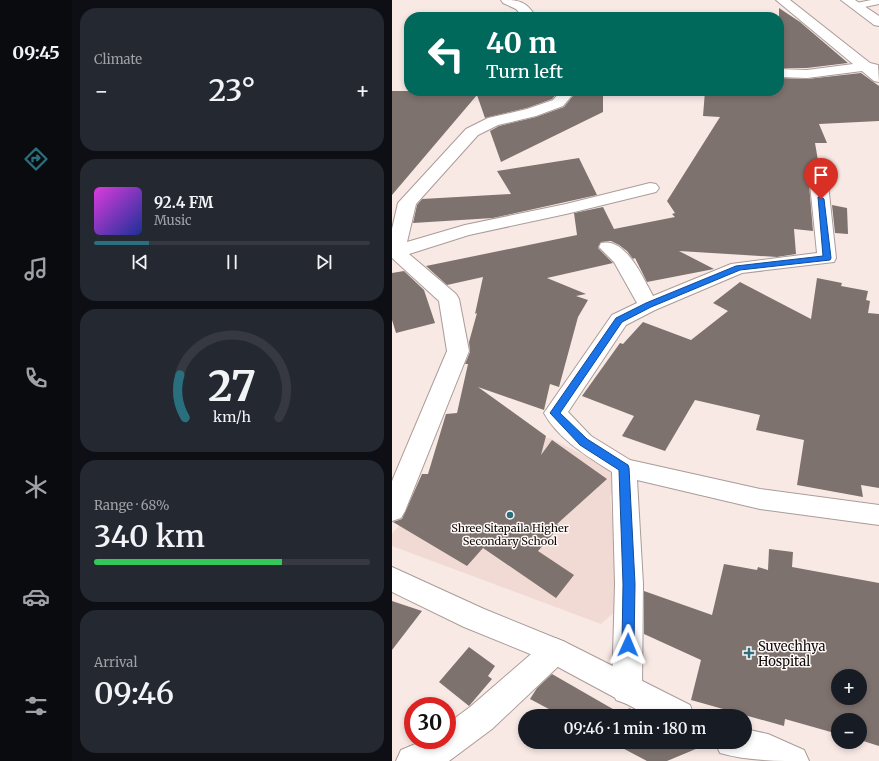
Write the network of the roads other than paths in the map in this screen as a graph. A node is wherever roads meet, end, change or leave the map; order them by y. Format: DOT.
graph roads {
  1 [pos="507,0"];
  2 [pos="782,0"];
  3 [pos="879,1"];
  4 [pos="851,3"];
  5 [pos="525,12"];
  6 [pos="879,22"];
  7 [pos="864,67"];
  8 [pos="879,68"];
  9 [pos="784,73"];
  10 [pos="879,78"];
  11 [pos="564,96"];
  12 [pos="819,184"];
  13 [pos="650,188"];
  14 [pos="608,247"];
  15 [pos="396,252"];
  16 [pos="648,305"];
  17 [pos="624,468"];
  18 [pos="392,511"];
  19 [pos="879,515"];
  20 [pos="392,579"];
  21 [pos="555,651"];
  22 [pos="627,690"];
  23 [pos="665,709"];
  24 [pos="752,747"];
  25 [pos="412,761"];
  26 [pos="793,761"];
  1 -- 5 [label="main road"];
  2 -- 7 [label="main road"];
  3 -- 4 [label="lane"];
  4 -- 6 [label="main road"];
  7 -- 8 [label="main road"];
  7 -- 9 [label="main road"];
  7 -- 10 [label="main road"];
  11 -- 15 [label="main road"];
  12 -- 16 [label="main road"];
  13 -- 15 [label="main road"];
  14 -- 16 [label="main road"];
  15 -- 18 [label="main road"];
  16 -- 17 [label="main road"];
  17 -- 19 [label="main road"];
  17 -- 22 [label="main road"];
  20 -- 21 [label="main road"];
  21 -- 22 [label="main road"];
  21 -- 25 [label="main road"];
  22 -- 23 [label="main road"];
  24 -- 26 [label="main road"];
}
